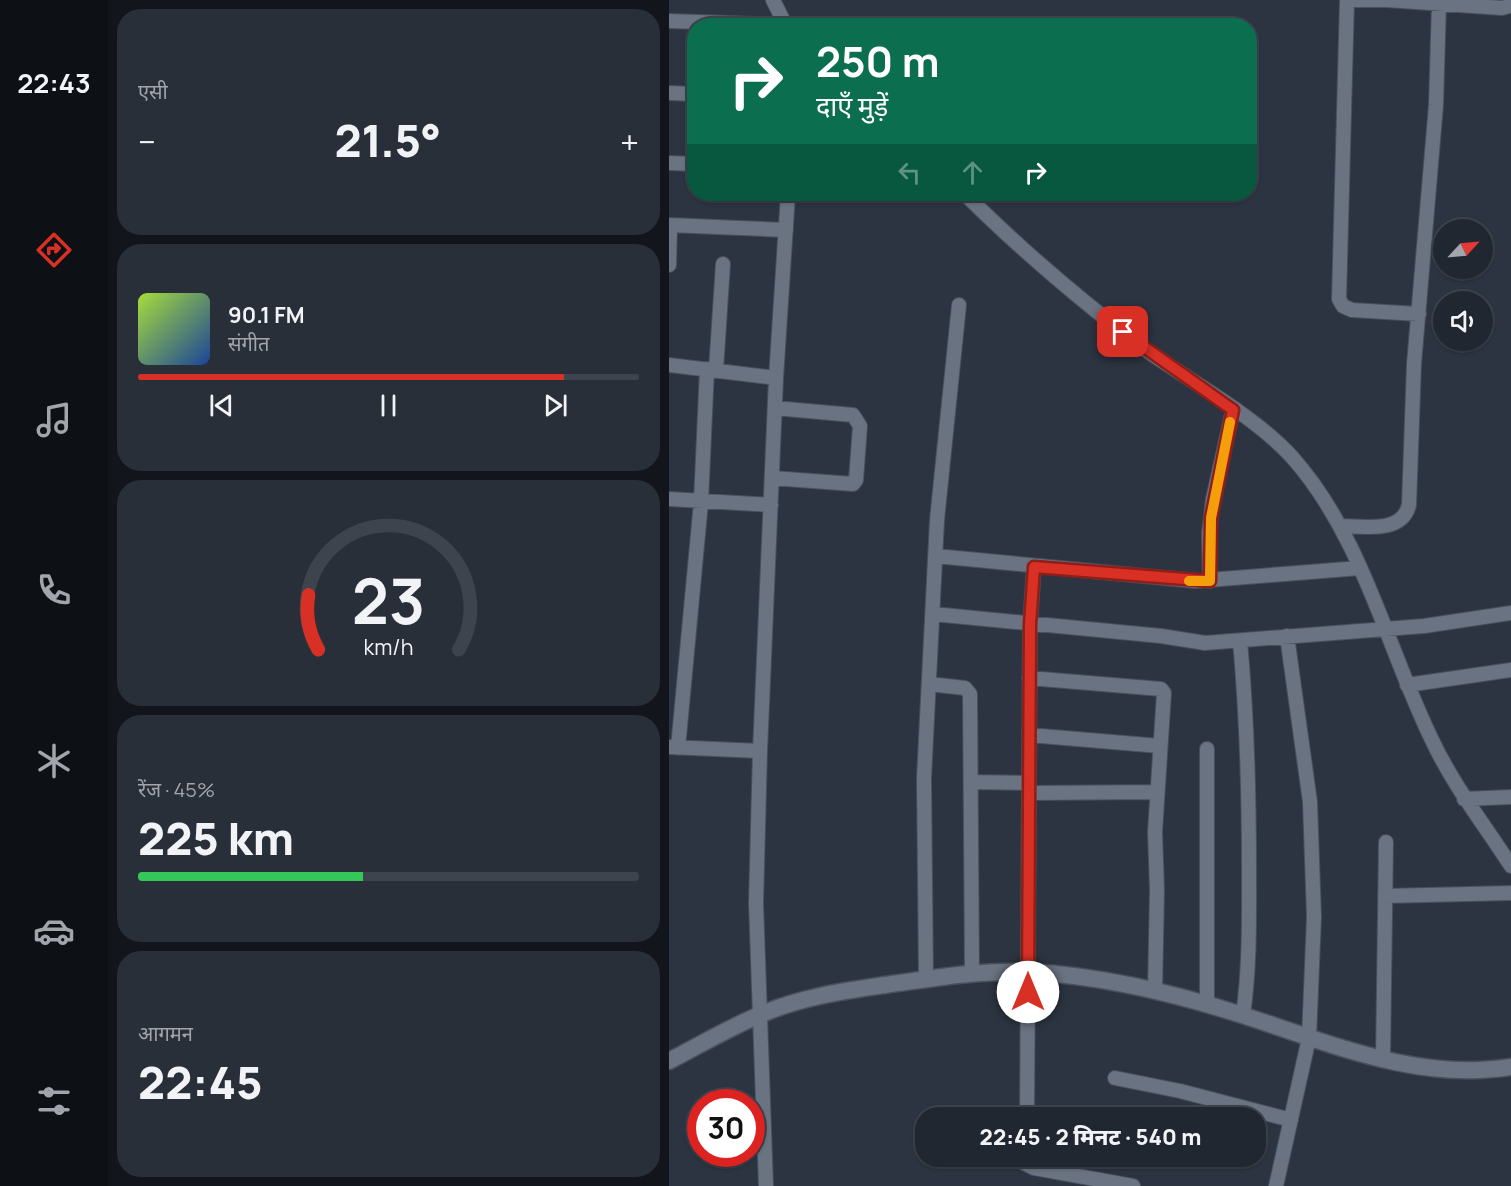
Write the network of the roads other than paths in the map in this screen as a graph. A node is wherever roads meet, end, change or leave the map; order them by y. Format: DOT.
graph roads {
  1 [pos="773,0"];
  2 [pos="1347,0"];
  3 [pos="1439,3"];
  4 [pos="1511,3"];
  5 [pos="782,18"];
  6 [pos="669,21"];
  7 [pos="687,22"];
  8 [pos="669,93"];
  9 [pos="687,94"];
  10 [pos="669,163"];
  11 [pos="687,164"];
  12 [pos="788,201"];
  13 [pos="972,201"];
  14 [pos="670,225"];
  15 [pos="786,230"];
  16 [pos="723,264"];
  17 [pos="669,265"];
  18 [pos="959,305"];
  19 [pos="1419,314"];
  20 [pos="669,365"];
  21 [pos="711,370"];
  22 [pos="776,378"];
  23 [pos="775,408"];
  24 [pos="1233,410"];
  25 [pos="772,478"];
  26 [pos="669,499"];
  27 [pos="701,502"];
  28 [pos="771,505"];
  29 [pos="1340,526"];
  30 [pos="936,556"];
  31 [pos="1034,567"];
  32 [pos="1360,568"];
  33 [pos="1210,581"];
  34 [pos="933,614"];
  35 [pos="1511,614"];
  36 [pos="1030,624"];
  37 [pos="1385,628"];
  38 [pos="1287,636"];
  39 [pos="1241,641"];
  40 [pos="1511,670"];
  41 [pos="1029,678"];
  42 [pos="929,684"];
  43 [pos="1407,685"];
  44 [pos="1029,735"];
  45 [pos="1160,746"];
  46 [pos="674,748"];
  47 [pos="1206,749"];
  48 [pos="760,751"];
  49 [pos="971,782"];
  50 [pos="1029,788"];
  51 [pos="1156,792"];
  52 [pos="1511,796"];
  53 [pos="1464,799"];
  54 [pos="1386,842"];
  55 [pos="1505,847"];
  56 [pos="1511,866"];
  57 [pos="1511,893"];
  58 [pos="1385,896"];
  59 [pos="1028,972"];
  60 [pos="972,974"];
  61 [pos="926,979"];
  62 [pos="1155,991"];
  63 [pos="1207,1005"];
  64 [pos="762,1014"];
  65 [pos="1243,1015"];
  66 [pos="1309,1038"];
  67 [pos="1383,1059"];
  68 [pos="669,1061"];
  69 [pos="1511,1067"];
  70 [pos="1116,1078"];
  71 [pos="1027,1107"];
  72 [pos="1291,1120"];
  73 [pos="1032,1167"];
  74 [pos="766,1186"];
  75 [pos="1133,1186"];
  76 [pos="1276,1186"];
  1 -- 5 [label="street"];
  2 -- 3 [label="street"];
  2 -- 19 [label="street"];
  3 -- 4 [label="street"];
  3 -- 19 [label="street"];
  6 -- 7 [label="street"];
  8 -- 9 [label="street"];
  10 -- 11 [label="street"];
  12 -- 15 [label="street"];
  13 -- 24 [label="street"];
  14 -- 15 [label="street"];
  14 -- 17 [label="street"];
  15 -- 22 [label="street"];
  16 -- 21 [label="street"];
  18 -- 30 [label="street"];
  19 -- 29 [label="street"];
  20 -- 21 [label="street"];
  21 -- 22 [label="street"];
  21 -- 27 [label="street"];
  22 -- 23 [label="street"];
  23 -- 25 [label="street"];
  23 -- 25 [label="street"];
  24 -- 29 [label="street"];
  24 -- 33 [label="street"];
  25 -- 28 [label="street"];
  26 -- 27 [label="street"];
  27 -- 28 [label="street"];
  27 -- 46 [label="street"];
  28 -- 48 [label="street"];
  29 -- 32 [label="street"];
  30 -- 31 [label="street"];
  30 -- 34 [label="street"];
  31 -- 33 [label="street"];
  31 -- 36 [label="street"];
  32 -- 33 [label="street"];
  32 -- 37 [label="street"];
  34 -- 36 [label="street"];
  34 -- 42 [label="street"];
  35 -- 37 [label="street"];
  36 -- 39 [label="street"];
  36 -- 41 [label="street"];
  37 -- 38 [label="street"];
  37 -- 43 [label="street"];
  38 -- 39 [label="street"];
  38 -- 66 [label="street"];
  39 -- 65 [label="street"];
  40 -- 43 [label="street"];
  41 -- 44 [label="street"];
  41 -- 45 [label="street"];
  42 -- 49 [label="street"];
  42 -- 61 [label="street"];
  43 -- 53 [label="street"];
  44 -- 45 [label="street"];
  44 -- 50 [label="street"];
  45 -- 51 [label="street"];
  46 -- 48 [label="street"];
  47 -- 63 [label="street"];
  48 -- 64 [label="street"];
  49 -- 50 [label="street"];
  49 -- 60 [label="street"];
  50 -- 51 [label="street"];
  50 -- 59 [label="street"];
  51 -- 62 [label="street"];
  52 -- 53 [label="street"];
  53 -- 55 [label="street"];
  54 -- 58 [label="street"];
  55 -- 56 [label="street"];
  57 -- 58 [label="street"];
  58 -- 67 [label="street"];
  59 -- 60 [label="street"];
  59 -- 62 [label="street"];
  59 -- 71 [label="street"];
  60 -- 61 [label="street"];
  61 -- 64 [label="street"];
  62 -- 63 [label="street"];
  63 -- 65 [label="street"];
  64 -- 68 [label="street"];
  64 -- 74 [label="street"];
  65 -- 66 [label="street"];
  66 -- 67 [label="street"];
  66 -- 72 [label="street"];
  67 -- 69 [label="street"];
  70 -- 72 [label="street"];
  72 -- 76 [label="street"];
  73 -- 75 [label="street"];
}
